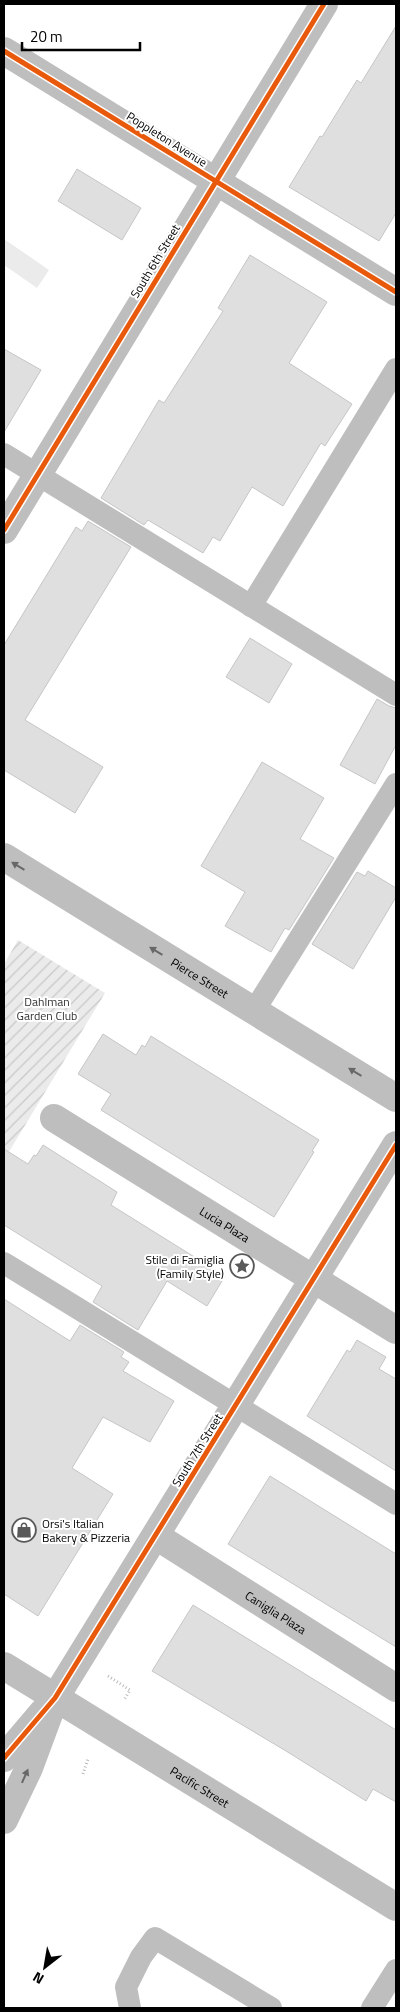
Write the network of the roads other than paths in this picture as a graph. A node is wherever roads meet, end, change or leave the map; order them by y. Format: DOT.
graph roads {
  1 [pos="324,4"];
  2 [pos="4,51"];
  3 [pos="216,181"];
  4 [pos="396,292"];
  5 [pos="396,369"];
  6 [pos="4,454"];
  7 [pos="37,474"];
  8 [pos="4,530"];
  9 [pos="251,606"];
  10 [pos="396,696"];
  11 [pos="396,784"];
  12 [pos="4,858"];
  13 [pos="254,1011"];
  14 [pos="396,1098"];
  15 [pos="54,1118"];
  16 [pos="396,1145"];
  17 [pos="4,1264"];
  18 [pos="314,1279"];
  19 [pos="396,1330"];
  20 [pos="236,1405"];
  21 [pos="396,1504"];
  22 [pos="156,1536"];
  23 [pos="4,1666"];
  24 [pos="396,1688"];
  25 [pos="55,1698"];
  26 [pos="4,1758"];
  27 [pos="4,1820"];
  28 [pos="396,1907"];
  29 [pos="396,1970"];
  30 [pos="130,2008"];
  31 [pos="271,2008"];
  32 [pos="372,2008"];
  1 -- 3 [label="street, South 6th Street"];
  2 -- 3 [label="street, Poppleton Avenue"];
  3 -- 4 [label="street, Poppleton Avenue"];
  3 -- 7 [label="street, South 6th Street"];
  5 -- 9 [label="lane"];
  6 -- 7 [label="lane"];
  7 -- 8 [label="street, South 6th Street"];
  7 -- 9 [label="lane"];
  9 -- 10 [label="lane"];
  11 -- 13 [label="lane"];
  13 -- 12 [label="street, Pierce Street, one-way"];
  14 -- 13 [label="street, Pierce Street, one-way"];
  15 -- 18 [label="street, Lucia Plaza"];
  16 -- 18 [label="street, South 7th Street"];
  17 -- 20 [label="lane"];
  18 -- 19 [label="street, Lucia Plaza"];
  18 -- 20 [label="street, South 7th Street"];
  20 -- 21 [label="lane"];
  20 -- 22 [label="street, South 7th Street"];
  22 -- 24 [label="street, Caniglia Plaza"];
  22 -- 25 [label="street, South 7th Street"];
  23 -- 25 [label="street, Pacific Street"];
  25 -- 26 [label="street, South 7th Street"];
  27 -- 25 [label="street, South 7th Street, one-way"];
  25 -- 28 [label="street, Pacific Street"];
  29 -- 32 [label="lane"];
  30 -- 31 [label="lane"];
}
